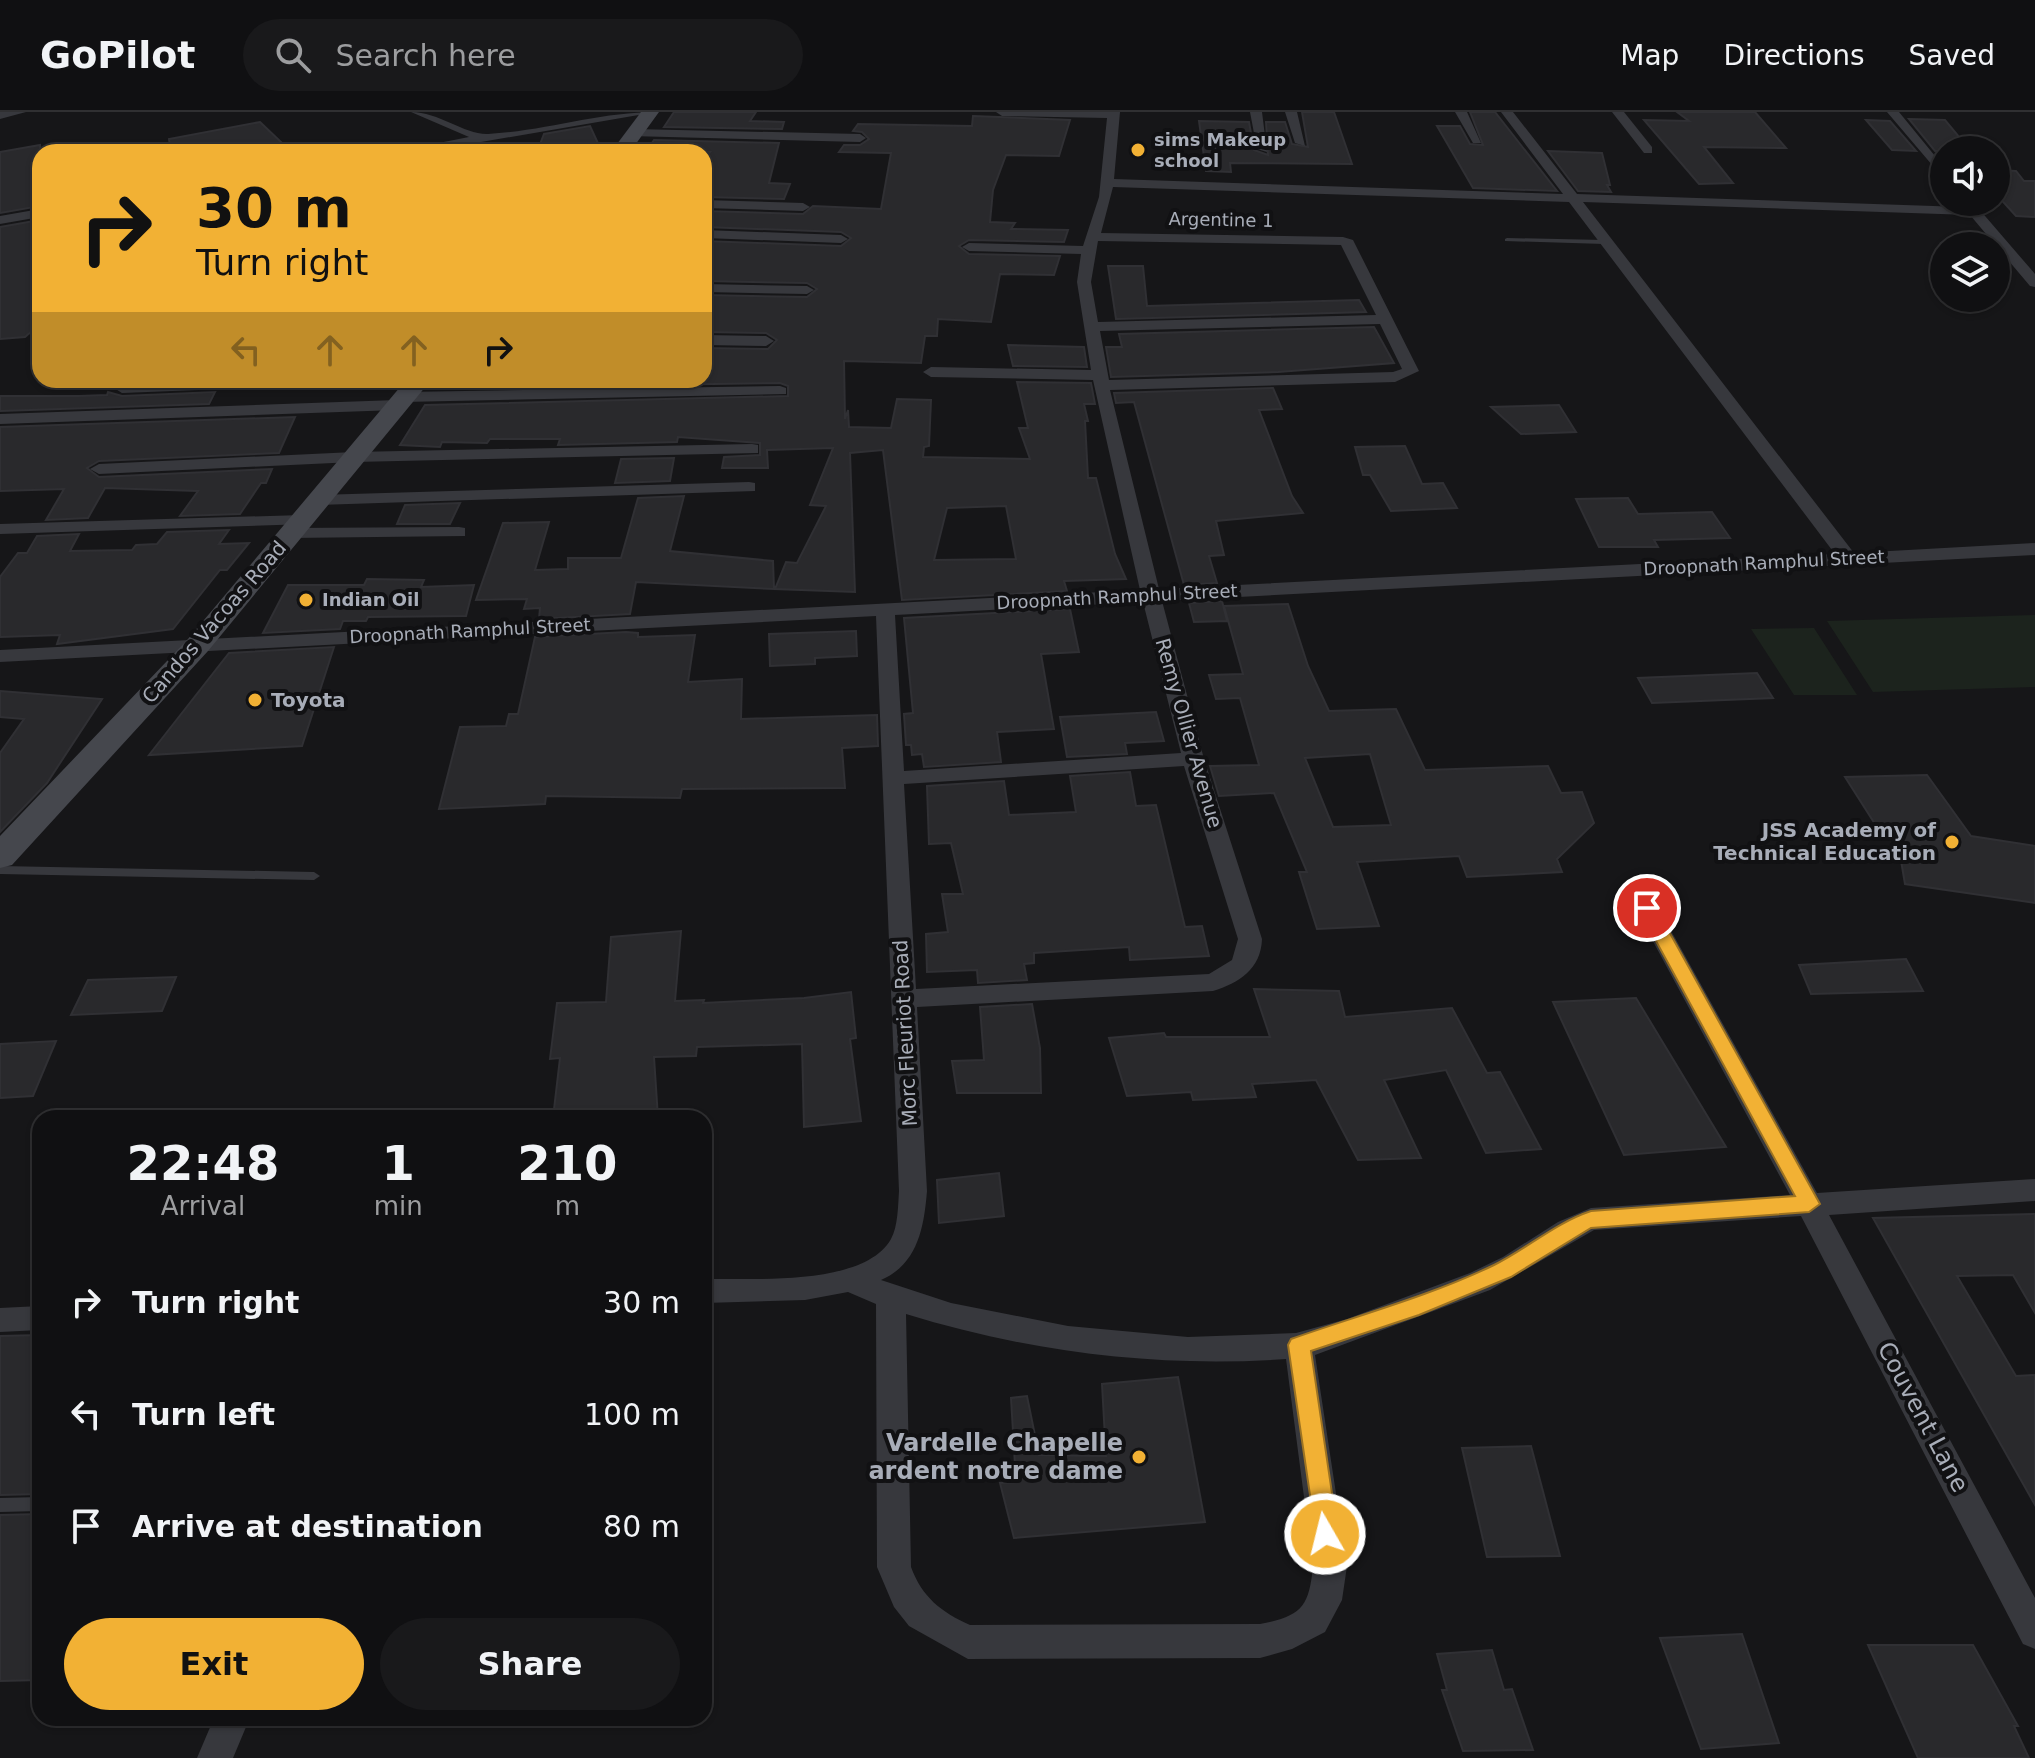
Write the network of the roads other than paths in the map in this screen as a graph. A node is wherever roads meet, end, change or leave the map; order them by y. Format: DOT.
graph roads {
  1 [pos="19,112"];
  2 [pos="417,112"];
  3 [pos="650,112"];
  4 [pos="1002,112"];
  5 [pos="1256,112"];
  6 [pos="1291,112"];
  7 [pos="1461,112"];
  8 [pos="1507,112"];
  9 [pos="1618,112"];
  10 [pos="1893,112"];
  11 [pos="1114,114"];
  12 [pos="0,115"];
  13 [pos="634,133"];
  14 [pos="482,138"];
  15 [pos="860,138"];
  16 [pos="1477,140"];
  17 [pos="1301,143"];
  18 [pos="446,144"];
  19 [pos="626,144"];
  20 [pos="1263,149"];
  21 [pos="1648,150"];
  22 [pos="1930,158"];
  23 [pos="1109,183"];
  24 [pos="1571,198"];
  25 [pos="712,204"];
  26 [pos="1930,205"];
  27 [pos="803,207"];
  28 [pos="32,214"];
  29 [pos="1978,216"];
  30 [pos="0,220"];
  31 [pos="712,234"];
  32 [pos="841,239"];
  33 [pos="1507,240"];
  34 [pos="1604,242"];
  35 [pos="1091,244"];
  36 [pos="969,247"];
  37 [pos="2035,283"];
  38 [pos="712,288"];
  39 [pos="807,290"];
  40 [pos="1386,319"];
  41 [pos="1092,327"];
  42 [pos="712,340"];
  43 [pos="766,341"];
  44 [pos="931,372"];
  45 [pos="1101,380"];
  46 [pos="780,391"];
  47 [pos="407,394"];
  48 [pos="0,419"];
  49 [pos="752,449"];
  50 [pos="354,457"];
  51 [pos="99,469"];
  52 [pos="749,487"];
  53 [pos="303,518"];
  54 [pos="0,529"];
  55 [pos="459,532"];
  56 [pos="2032,550"];
  57 [pos="1848,558"];
  58 [pos="1151,595"];
  59 [pos="885,609"];
  60 [pos="198,645"];
  61 [pos="0,656"];
  62 [pos="1193,759"];
  63 [pos="893,778"];
  64 [pos="2,856"];
  65 [pos="314,876"];
  66 [pos="1647,908"];
  67 [pos="903,999"];
  68 [pos="2035,1190"];
  69 [pos="1809,1204"];
  70 [pos="849,1280"];
  71 [pos="712,1291"];
  72 [pos="891,1299"];
  73 [pos="32,1318"];
  74 [pos="0,1320"];
  75 [pos="1299,1345"];
  76 [pos="32,1504"];
  77 [pos="0,1505"];
  78 [pos="2035,1632"];
  1 -- 12 [label="street"];
  2 -- 14 [label="street"];
  3 -- 13 [label="main road"];
  3 -- 14 [label="street"];
  4 -- 11 [label="street"];
  5 -- 20 [label="street"];
  6 -- 17 [label="street"];
  7 -- 16 [label="street"];
  8 -- 24 [label="street"];
  9 -- 21 [label="street"];
  10 -- 22 [label="street"];
  11 -- 23 [label="street, Remy Ollier Avenue"];
  13 -- 15 [label="street"];
  13 -- 19 [label="main road"];
  14 -- 18 [label="street"];
  23 -- 24 [label="street"];
  23 -- 35 [label="street, Remy Ollier Avenue"];
  24 -- 26 [label="street"];
  24 -- 34 [label="street"];
  25 -- 27 [label="street"];
  28 -- 30 [label="street"];
  29 -- 37 [label="street"];
  31 -- 32 [label="street"];
  33 -- 34 [label="lane"];
  34 -- 57 [label="street"];
  35 -- 36 [label="street, Argentine 1"];
  35 -- 40 [label="street, Argentine 1"];
  35 -- 41 [label="street, Remy Ollier Avenue"];
  38 -- 39 [label="street"];
  40 -- 41 [label="street"];
  40 -- 45 [label="street"];
  41 -- 45 [label="street, Remy Ollier Avenue"];
  42 -- 43 [label="street"];
  44 -- 45 [label="street"];
  45 -- 58 [label="street, Remy Ollier Avenue"];
  46 -- 47 [label="street"];
  47 -- 48 [label="street"];
  47 -- 50 [label="main road, Candos Vacoas Road"];
  49 -- 50 [label="street"];
  50 -- 51 [label="street"];
  50 -- 53 [label="main road, Candos Vacoas Road"];
  52 -- 53 [label="street"];
  53 -- 54 [label="street"];
  53 -- 55 [label="street"];
  53 -- 60 [label="main road, Candos Vacoas Road"];
  56 -- 57 [label="street, Droopnath Ramphul Street"];
  57 -- 58 [label="street, Droopnath Ramphul Street"];
  58 -- 59 [label="street, Droopnath Ramphul Street"];
  58 -- 62 [label="street, Remy Ollier Avenue"];
  59 -- 60 [label="street, Droopnath Ramphul Street"];
  59 -- 63 [label="street, Morc Fleuriot Road"];
  60 -- 61 [label="street, Droopnath Ramphul Street"];
  60 -- 64 [label="main road, Candos Vacoas Road"];
  62 -- 63 [label="street"];
  62 -- 67 [label="street, Remy Ollier Avenue"];
  63 -- 67 [label="street, Morc Fleuriot Road"];
  64 -- 65 [label="lane"];
  66 -- 69 [label="street, Couvent Lane"];
  67 -- 70 [label="street, Morc Fleuriot Road"];
  68 -- 69 [label="street"];
  69 -- 75 [label="street"];
  69 -- 78 [label="street, Couvent Lane"];
  70 -- 71 [label="street, Morc Fleuriot Road"];
  70 -- 72 [label="street"];
  72 -- 75 [label="street"];
  72 -- 75 [label="street"];
  73 -- 74 [label="street"];
  76 -- 77 [label="lane"];
}
